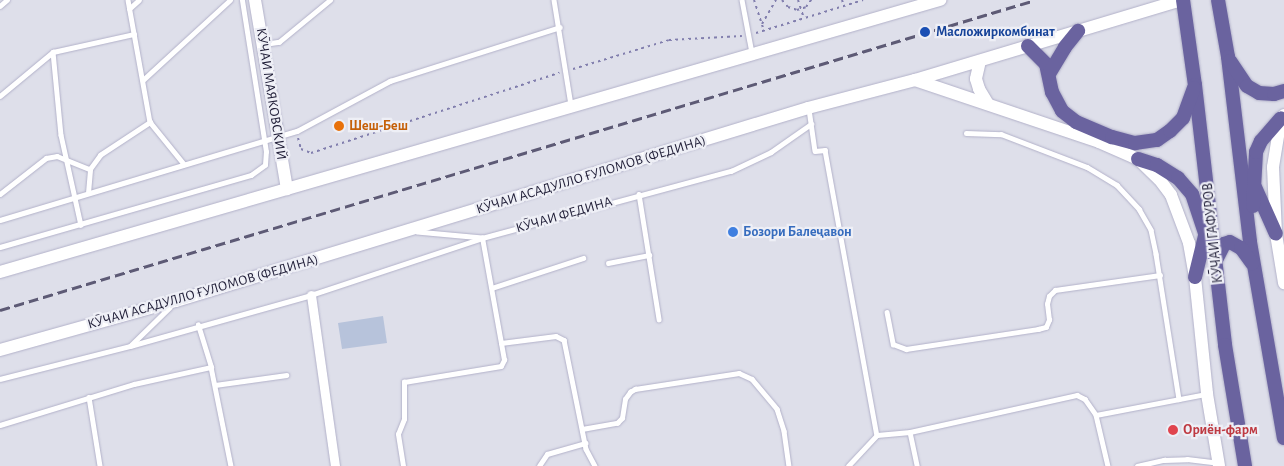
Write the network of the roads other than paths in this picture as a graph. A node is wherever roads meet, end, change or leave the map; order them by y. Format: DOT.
graph roads {
  1 [pos="7,0"];
  2 [pos="128,0"];
  3 [pos="139,0"];
  4 [pos="230,0"];
  5 [pos="242,0"];
  6 [pos="255,0"];
  7 [pos="330,0"];
  8 [pos="554,0"];
  9 [pos="742,0"];
  10 [pos="1182,0"];
  11 [pos="1218,0"];
  12 [pos="935,1"];
  13 [pos="0,6"];
  14 [pos="129,9"];
  15 [pos="560,26"];
  16 [pos="1078,31"];
  17 [pos="134,34"];
  18 [pos="262,45"];
  19 [pos="1028,46"];
  20 [pos="53,52"];
  21 [pos="753,53"];
  22 [pos="1228,57"];
  23 [pos="980,61"];
  24 [pos="1049,74"];
  25 [pos="143,80"];
  26 [pos="915,80"];
  27 [pos="1195,85"];
  28 [pos="1284,91"];
  29 [pos="0,96"];
  30 [pos="988,104"];
  31 [pos="572,106"];
  32 [pos="808,108"];
  33 [pos="1283,116"];
  34 [pos="150,122"];
  35 [pos="811,124"];
  36 [pos="966,133"];
  37 [pos="277,136"];
  38 [pos="263,141"];
  39 [pos="1240,155"];
  40 [pos="66,158"];
  41 [pos="1138,159"];
  42 [pos="184,164"];
  43 [pos="90,169"];
  44 [pos="1254,186"];
  45 [pos="287,189"];
  46 [pos="88,193"];
  47 [pos="0,194"];
  48 [pos="639,194"];
  49 [pos="74,197"];
  50 [pos="1210,210"];
  51 [pos="0,220"];
  52 [pos="82,226"];
  53 [pos="406,231"];
  54 [pos="1276,234"];
  55 [pos="1205,237"];
  56 [pos="482,238"];
  57 [pos="1250,242"];
  58 [pos="0,247"];
  59 [pos="649,255"];
  60 [pos="583,258"];
  61 [pos="1215,260"];
  62 [pos="608,263"];
  63 [pos="1254,266"];
  64 [pos="0,272"];
  65 [pos="1160,275"];
  66 [pos="1195,277"];
  67 [pos="1284,283"];
  68 [pos="492,288"];
  69 [pos="311,295"];
  70 [pos="176,301"];
  71 [pos="887,312"];
  72 [pos="659,319"];
  73 [pos="198,325"];
  74 [pos="501,343"];
  75 [pos="130,346"];
  76 [pos="0,350"];
  77 [pos="211,367"];
  78 [pos="286,375"];
  79 [pos="0,379"];
  80 [pos="215,385"];
  81 [pos="1207,394"];
  82 [pos="89,397"];
  83 [pos="1179,399"];
  84 [pos="1280,399"];
  85 [pos="1096,415"];
  86 [pos="0,425"];
  87 [pos="582,429"];
  88 [pos="910,432"];
  89 [pos="877,435"];
  90 [pos="1284,438"];
  91 [pos="585,443"];
  92 [pos="1219,464"];
  93 [pos="100,466"];
  94 [pos="232,466"];
  95 [pos="335,466"];
  96 [pos="403,466"];
  97 [pos="540,466"];
  98 [pos="595,466"];
  99 [pos="789,466"];
  100 [pos="848,466"];
  101 [pos="917,466"];
  102 [pos="1108,466"];
  103 [pos="1137,466"];
  104 [pos="1245,466"];
  1 -- 13 [label="lane"];
  2 -- 14 [label="lane"];
  3 -- 14 [label="lane"];
  4 -- 25 [label="lane"];
  5 -- 38 [label="lane"];
  6 -- 18 [label="street, КӮЧАИ МАЯКОВСКИЙ"];
  7 -- 18 [label="lane"];
  8 -- 15 [label="lane"];
  9 -- 21 [label="lane"];
  10 -- 16 [label="street, КӮЧАИ АСАДУЛЛО ҒУЛОМОВ (ФЕДИНА)"];
  10 -- 27 [label="main road, КӮЧАИ ГАФУРОВ"];
  11 -- 22 [label="main road"];
  12 -- 21 [label="street"];
  14 -- 17 [label="lane"];
  15 -- 31 [label="lane"];
  15 -- 37 [label="lane"];
  16 -- 19 [label="street, КӮЧАИ АСАДУЛЛО ҒУЛОМОВ (ФЕДИНА)"];
  16 -- 24 [label="main road"];
  17 -- 20 [label="lane"];
  17 -- 25 [label="lane"];
  18 -- 37 [label="street, КӮЧАИ МАЯКОВСКИЙ"];
  19 -- 23 [label="street, КӮЧАИ АСАДУЛЛО ҒУЛОМОВ (ФЕДИНА)"];
  19 -- 24 [label="main road"];
  20 -- 29 [label="lane"];
  20 -- 40 [label="lane"];
  21 -- 31 [label="street"];
  22 -- 28 [label="main road"];
  22 -- 39 [label="main road"];
  23 -- 26 [label="street, КӮЧАИ АСАДУЛЛО ҒУЛОМОВ (ФЕДИНА)"];
  23 -- 30 [label="street"];
  24 -- 27 [label="main road"];
  25 -- 34 [label="lane"];
  26 -- 30 [label="street"];
  26 -- 32 [label="street, КӮЧАИ АСАДУЛЛО ҒУЛОМОВ (ФЕДИНА)"];
  27 -- 50 [label="main road, КӮЧАИ ГАФУРОВ"];
  30 -- 41 [label="street"];
  31 -- 45 [label="street"];
  32 -- 35 [label="lane"];
  32 -- 53 [label="street, КӮЧАИ АСАДУЛЛО ҒУЛОМОВ (ФЕДИНА)"];
  33 -- 44 [label="main road"];
  33 -- 54 [label="street"];
  34 -- 42 [label="lane"];
  34 -- 43 [label="lane"];
  35 -- 48 [label="lane, КӮЧАИ ФЕДИНА"];
  35 -- 89 [label="lane"];
  36 -- 65 [label="lane"];
  37 -- 38 [label="lane"];
  37 -- 45 [label="street, КӮЧАИ МАЯКОВСКИЙ"];
  38 -- 42 [label="lane"];
  38 -- 52 [label="lane"];
  39 -- 44 [label="main road"];
  39 -- 57 [label="main road"];
  40 -- 43 [label="lane"];
  40 -- 47 [label="lane"];
  40 -- 49 [label="lane"];
  41 -- 55 [label="main road"];
  41 -- 66 [label="street"];
  42 -- 46 [label="lane"];
  43 -- 46 [label="lane"];
  44 -- 54 [label="main road"];
  44 -- 57 [label="main road"];
  45 -- 64 [label="street"];
  46 -- 49 [label="lane"];
  48 -- 56 [label="lane, КӮЧАИ ФЕДИНА"];
  48 -- 59 [label="lane"];
  49 -- 51 [label="lane"];
  49 -- 52 [label="lane"];
  50 -- 55 [label="main road"];
  50 -- 61 [label="main road, КӮЧАИ ГАФУРОВ"];
  52 -- 58 [label="lane"];
  53 -- 56 [label="lane"];
  53 -- 70 [label="street, КӮЧАИ АСАДУЛЛО ҒУЛОМОВ (ФЕДИНА)"];
  54 -- 67 [label="street"];
  55 -- 61 [label="main road"];
  55 -- 66 [label="main road"];
  56 -- 68 [label="lane"];
  56 -- 69 [label="lane, КӮЧАИ ФЕДИНА"];
  57 -- 63 [label="main road"];
  59 -- 62 [label="lane"];
  59 -- 72 [label="lane"];
  60 -- 68 [label="lane"];
  61 -- 63 [label="main road"];
  61 -- 104 [label="main road, КӮЧАИ ГАФУРОВ"];
  63 -- 84 [label="main road"];
  65 -- 71 [label="lane"];
  65 -- 83 [label="lane"];
  66 -- 81 [label="street"];
  68 -- 74 [label="lane"];
  69 -- 73 [label="lane, КӮЧАИ ФЕДИНА"];
  69 -- 95 [label="street"];
  70 -- 75 [label="lane"];
  70 -- 76 [label="street, КӮЧАИ АСАДУЛЛО ҒУЛОМОВ (ФЕДИНА)"];
  73 -- 75 [label="lane, КӮЧАИ ФЕДИНА"];
  73 -- 77 [label="lane"];
  74 -- 87 [label="lane"];
  74 -- 96 [label="lane"];
  75 -- 79 [label="lane, КӮЧАИ ФЕДИНА"];
  77 -- 80 [label="lane"];
  77 -- 82 [label="lane"];
  78 -- 80 [label="lane"];
  80 -- 94 [label="lane"];
  81 -- 83 [label="lane"];
  81 -- 92 [label="street"];
  82 -- 86 [label="lane"];
  82 -- 93 [label="lane"];
  83 -- 85 [label="lane"];
  84 -- 90 [label="main road"];
  85 -- 88 [label="lane"];
  85 -- 102 [label="lane"];
  87 -- 91 [label="lane"];
  87 -- 99 [label="lane"];
  88 -- 89 [label="lane"];
  88 -- 101 [label="lane"];
  89 -- 100 [label="lane"];
  91 -- 97 [label="lane"];
  91 -- 98 [label="lane"];
  92 -- 103 [label="lane"];
}
